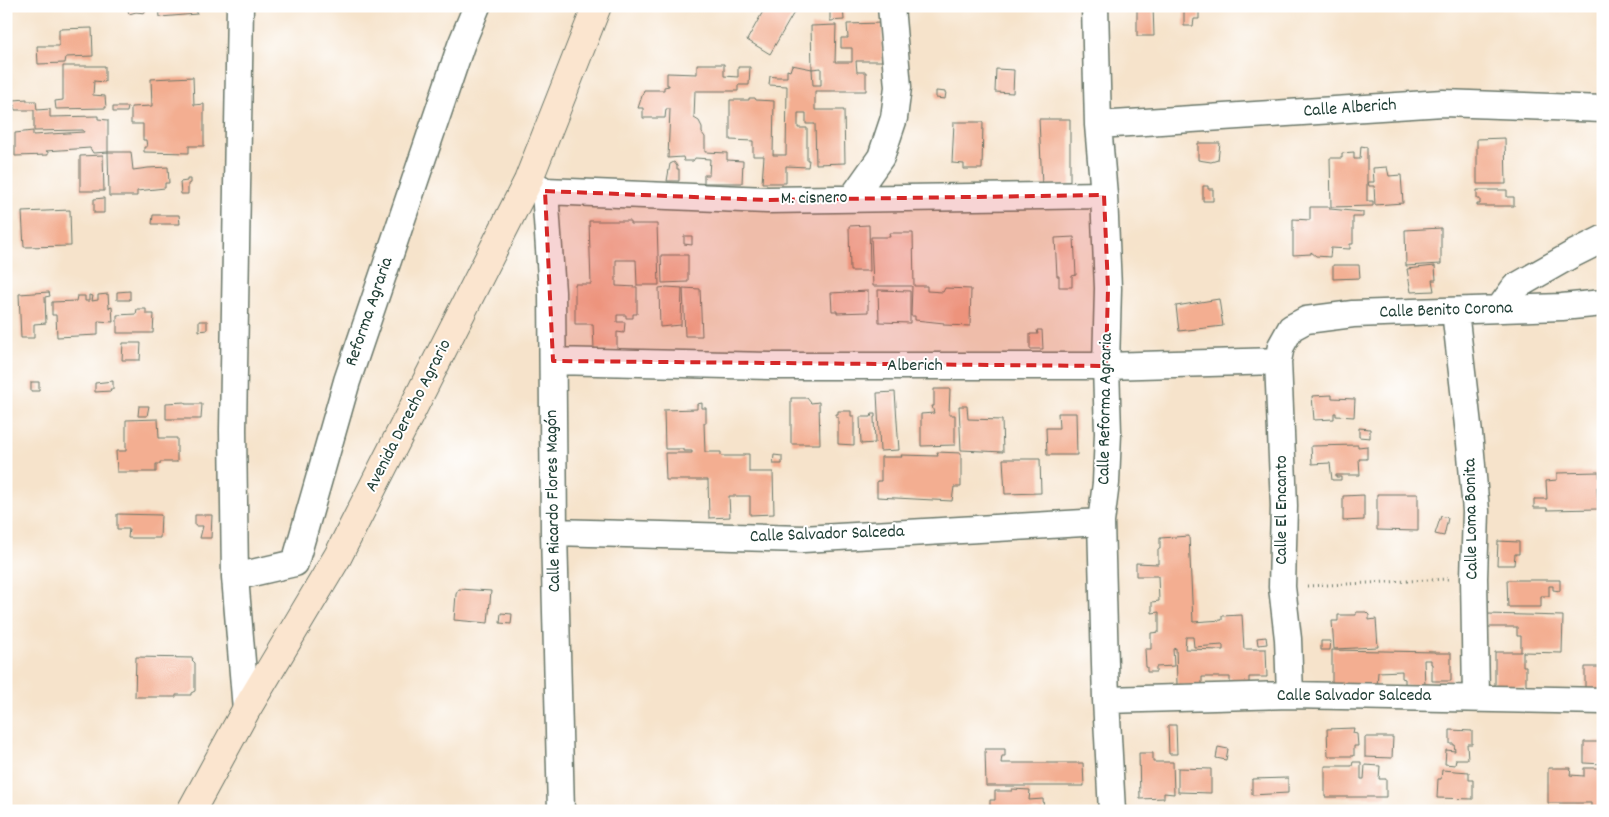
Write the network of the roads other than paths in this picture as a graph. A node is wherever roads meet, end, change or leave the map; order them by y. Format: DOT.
graph roads {
  1 [pos="240,6"];
  2 [pos="477,6"];
  3 [pos="597,6"];
  4 [pos="891,6"];
  5 [pos="1095,6"];
  6 [pos="1603,109"];
  7 [pos="1098,125"];
  8 [pos="537,186"];
  9 [pos="1104,195"];
  10 [pos="852,198"];
  11 [pos="1603,239"];
  12 [pos="1603,303"];
  13 [pos="1498,309"];
  14 [pos="1455,311"];
  15 [pos="1291,328"];
  16 [pos="553,361"];
  17 [pos="1278,361"];
  18 [pos="1106,366"];
  19 [pos="1101,522"];
  20 [pos="554,532"];
  21 [pos="338,556"];
  22 [pos="295,564"];
  23 [pos="235,577"];
  24 [pos="1290,695"];
  25 [pos="1476,697"];
  26 [pos="1106,700"];
  27 [pos="1603,701"];
  28 [pos="246,710"];
  29 [pos="191,811"];
  30 [pos="562,811"];
  31 [pos="1112,811"];
  1 -- 23 [label="street"];
  2 -- 22 [label="street, Reforma Agraria"];
  3 -- 8 [label="street, Avenida Derecho Agrario"];
  4 -- 10 [label="street"];
  5 -- 7 [label="street, Calle Reforma Agraria"];
  6 -- 7 [label="street, Calle Alberich"];
  7 -- 9 [label="street, Calle Reforma Agraria"];
  8 -- 10 [label="street, M. cisnero"];
  8 -- 16 [label="street, Calle Ricardo Flores Magón"];
  8 -- 21 [label="street, Avenida Derecho Agrario"];
  9 -- 10 [label="street, M. cisnero"];
  9 -- 18 [label="street, Calle Reforma Agraria"];
  11 -- 13 [label="street"];
  12 -- 13 [label="street, Calle Benito Corona"];
  13 -- 14 [label="street, Calle Benito Corona"];
  14 -- 15 [label="street, Calle Benito Corona"];
  14 -- 25 [label="street, Calle Loma Bonita"];
  15 -- 17 [label="street, Calle El Encanto"];
  16 -- 18 [label="street, Alberich"];
  16 -- 20 [label="street, Calle Ricardo Flores Magón"];
  17 -- 18 [label="street, Alberich"];
  17 -- 24 [label="street, Calle El Encanto"];
  18 -- 19 [label="street, Calle Reforma Agraria"];
  19 -- 20 [label="street, Calle Salvador Salceda"];
  19 -- 26 [label="street, Calle Reforma Agraria"];
  20 -- 30 [label="street, Calle Ricardo Flores Magón"];
  21 -- 22 [label="street"];
  21 -- 28 [label="street, Avenida Derecho Agrario"];
  22 -- 23 [label="street"];
  23 -- 28 [label="street"];
  24 -- 25 [label="street, Calle Salvador Salceda"];
  24 -- 26 [label="street, Calle Salvador Salceda"];
  25 -- 27 [label="street, Calle Salvador Salceda"];
  26 -- 31 [label="street, Calle Reforma Agraria"];
  28 -- 29 [label="street, Avenida Derecho Agrario"];
}
